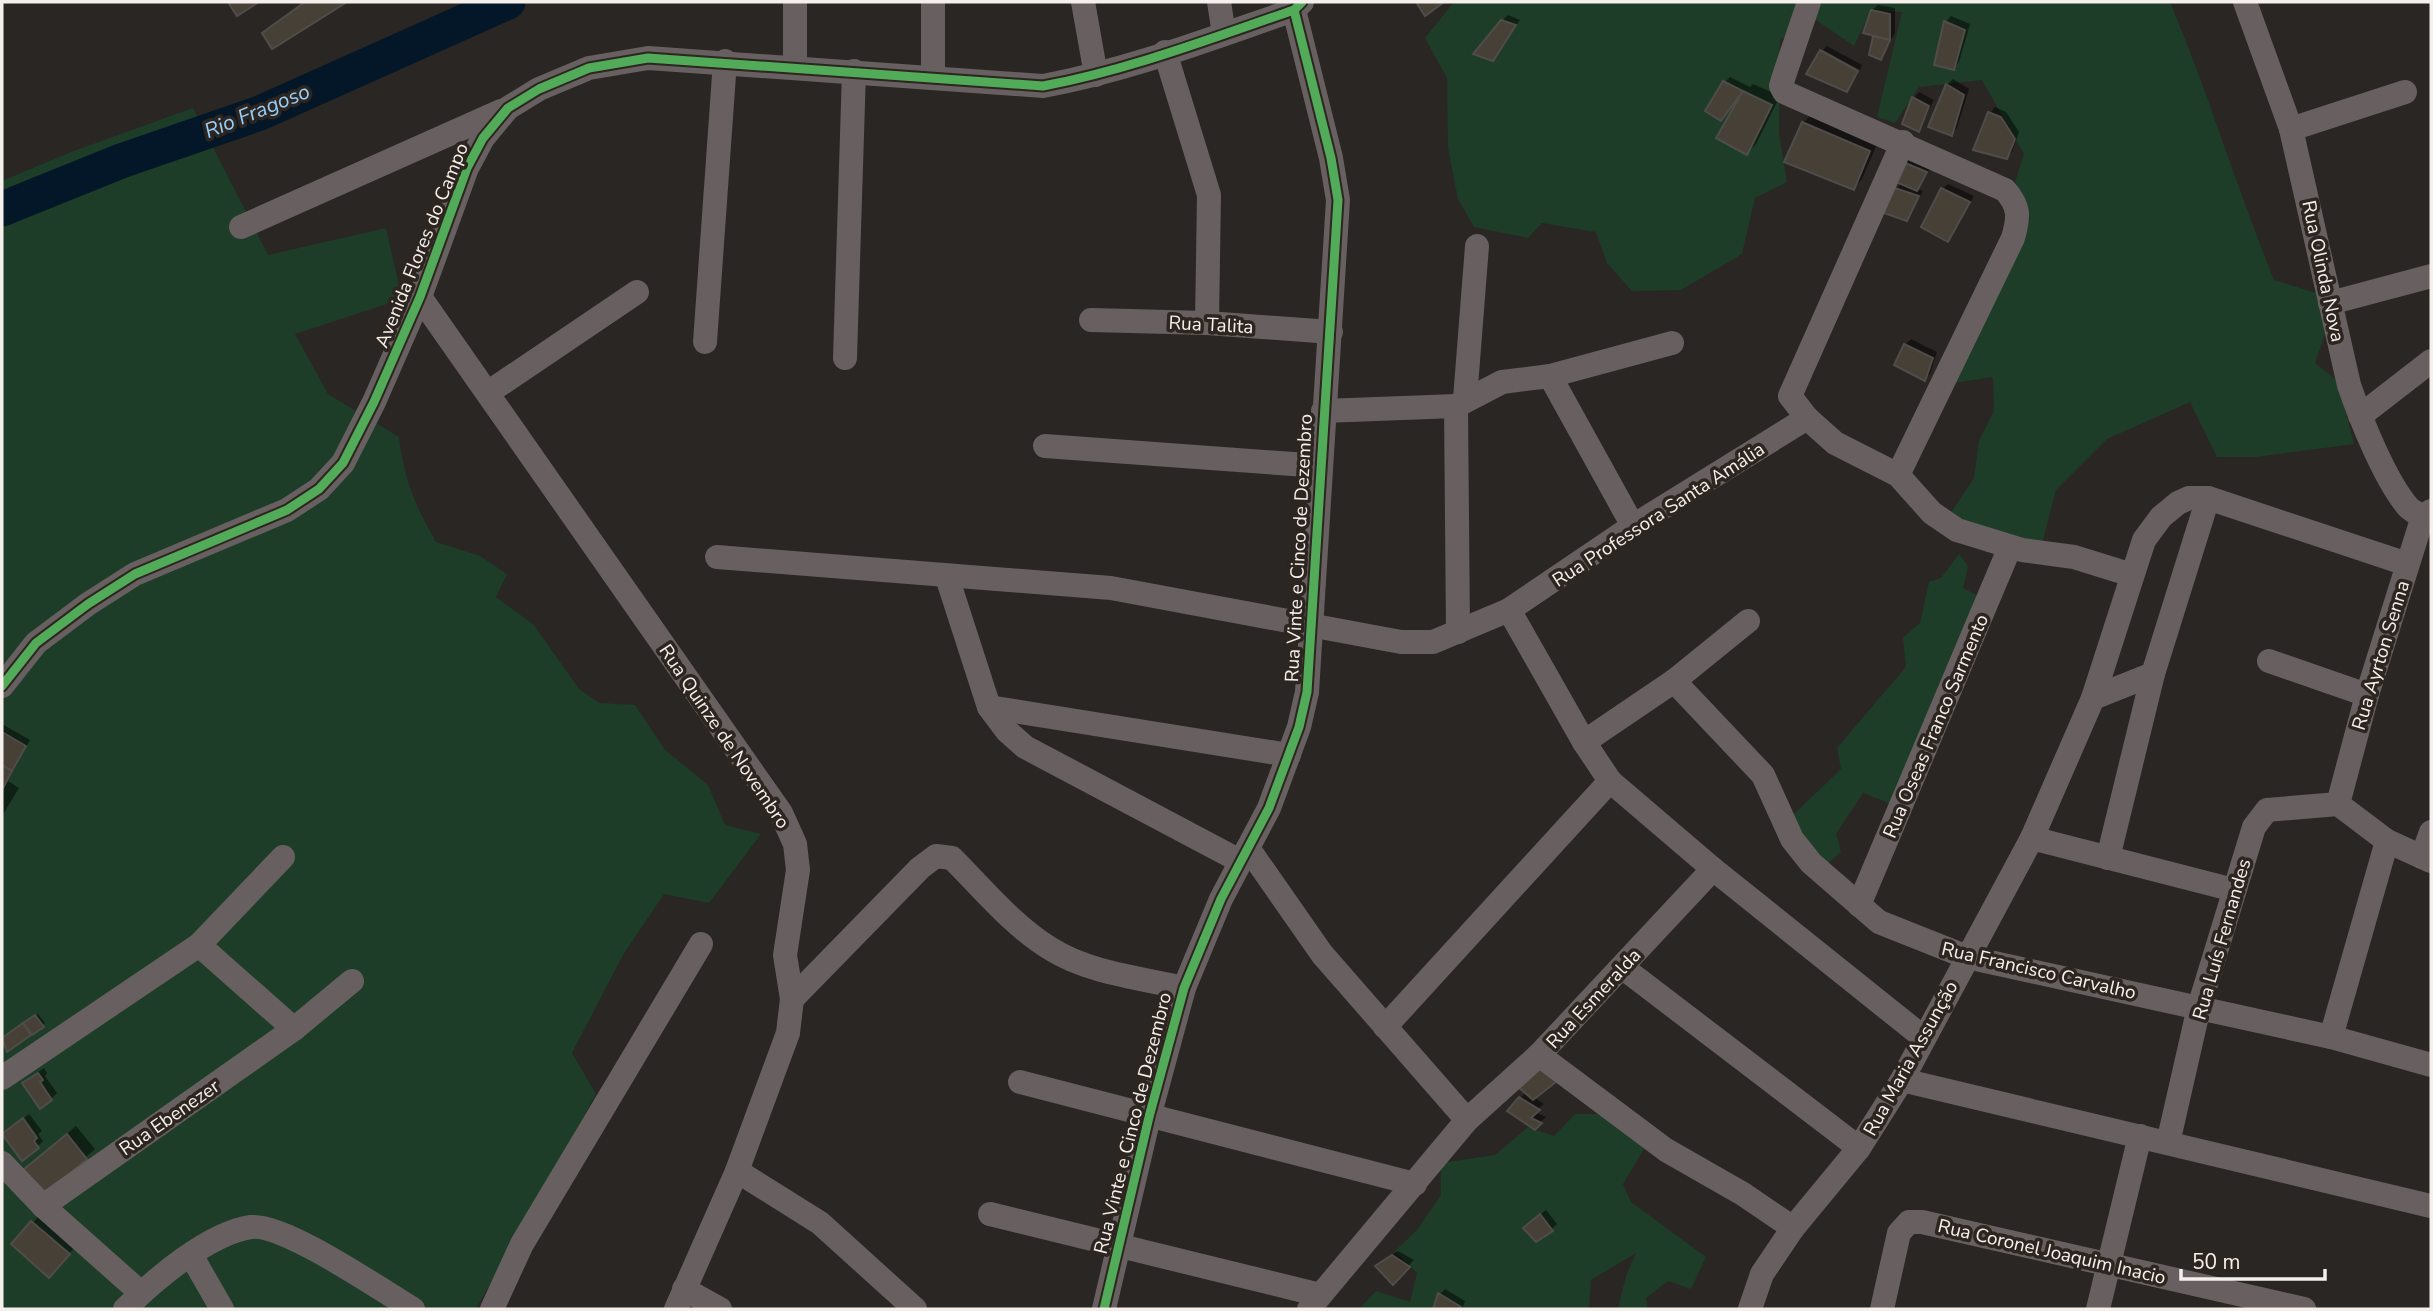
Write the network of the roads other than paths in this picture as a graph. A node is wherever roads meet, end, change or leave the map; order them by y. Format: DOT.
graph roads {
  1 [pos="795,2"];
  2 [pos="933,2"];
  3 [pos="1083,2"];
  4 [pos="1219,2"];
  5 [pos="1810,2"];
  6 [pos="2245,2"];
  7 [pos="1298,6"];
  8 [pos="1224,34"];
  9 [pos="1165,52"];
  10 [pos="725,61"];
  11 [pos="795,66"];
  12 [pos="854,71"];
  13 [pos="1096,75"];
  14 [pos="933,77"];
  15 [pos="2405,92"];
  16 [pos="508,108"];
  17 [pos="2291,129"];
  18 [pos="1903,142"];
  19 [pos="241,227"];
  20 [pos="1478,246"];
  21 [pos="2431,276"];
  22 [pos="637,292"];
  23 [pos="420,297"];
  24 [pos="2330,303"];
  25 [pos="1091,320"];
  26 [pos="1207,323"];
  27 [pos="1331,332"];
  28 [pos="705,342"];
  29 [pos="1672,343"];
  30 [pos="845,358"];
  31 [pos="2431,361"];
  32 [pos="1550,376"];
  33 [pos="489,392"];
  34 [pos="1460,402"];
  35 [pos="1323,411"];
  36 [pos="2360,416"];
  37 [pos="1807,418"];
  38 [pos="1045,446"];
  39 [pos="1320,466"];
  40 [pos="1898,475"];
  41 [pos="2208,498"];
  42 [pos="2428,516"];
  43 [pos="1633,526"];
  44 [pos="2010,547"];
  45 [pos="717,557"];
  46 [pos="2407,564"];
  47 [pos="2132,575"];
  48 [pos="947,577"];
  49 [pos="1509,610"];
  50 [pos="1748,621"];
  51 [pos="1313,626"];
  52 [pos="1458,632"];
  53 [pos="2269,661"];
  54 [pos="2153,674"];
  55 [pos="1674,681"];
  56 [pos="2,686"];
  57 [pos="2367,695"];
  58 [pos="2093,698"];
  59 [pos="989,707"];
  60 [pos="1584,742"];
  61 [pos="1289,754"];
  62 [pos="1610,781"];
  63 [pos="2338,804"];
  64 [pos="2431,832"];
  65 [pos="2032,838"];
  66 [pos="2387,841"];
  67 [pos="1244,855"];
  68 [pos="282,857"];
  69 [pos="2108,859"];
  70 [pos="2427,859"];
  71 [pos="1713,869"];
  72 [pos="2234,890"];
  73 [pos="1859,905"];
  74 [pos="701,944"];
  75 [pos="199,945"];
  76 [pos="1967,957"];
  77 [pos="1622,967"];
  78 [pos="352,981"];
  79 [pos="1184,988"];
  80 [pos="792,999"];
  81 [pos="2199,1007"];
  82 [pos="1385,1027"];
  83 [pos="294,1029"];
  84 [pos="2330,1037"];
  85 [pos="1924,1038"];
  86 [pos="1539,1055"];
  87 [pos="2431,1065"];
  88 [pos="2,1078"];
  89 [pos="1902,1080"];
  90 [pos="1020,1082"];
  91 [pos="1149,1117"];
  92 [pos="1467,1120"];
  93 [pos="2140,1136"];
  94 [pos="2168,1143"];
  95 [pos="1859,1148"];
  96 [pos="2,1166"];
  97 [pos="737,1171"];
  98 [pos="1415,1184"];
  99 [pos="43,1206"];
  100 [pos="2431,1206"];
  101 [pos="990,1214"];
  102 [pos="1793,1228"];
  103 [pos="1119,1248"];
  104 [pos="191,1255"];
  105 [pos="2109,1263"];
  106 [pos="680,1299"];
  107 [pos="133,1301"];
  108 [pos="1314,1302"];
  109 [pos="222,1309"];
  110 [pos="413,1309"];
  111 [pos="492,1309"];
  112 [pos="720,1309"];
  113 [pos="915,1309"];
  114 [pos="1104,1309"];
  115 [pos="1750,1309"];
  116 [pos="1882,1309"];
  117 [pos="2098,1309"];
  118 [pos="2304,1309"];
  1 -- 11 [label="street"];
  2 -- 14 [label="street"];
  3 -- 13 [label="street"];
  4 -- 8 [label="street"];
  5 -- 18 [label="street"];
  6 -- 17 [label="street, Rua Olinda Nova"];
  7 -- 8 [label="street, Avenida Flores do Campo"];
  7 -- 27 [label="street, Rua Vinte e Cinco de Dezembro"];
  8 -- 9 [label="street, Avenida Flores do Campo"];
  9 -- 13 [label="street, Avenida Flores do Campo"];
  9 -- 26 [label="street"];
  10 -- 11 [label="street, Avenida Flores do Campo"];
  10 -- 16 [label="street, Avenida Flores do Campo"];
  10 -- 28 [label="street"];
  11 -- 12 [label="street, Avenida Flores do Campo"];
  12 -- 14 [label="street, Avenida Flores do Campo"];
  12 -- 30 [label="street"];
  13 -- 14 [label="street, Avenida Flores do Campo"];
  15 -- 17 [label="street"];
  16 -- 19 [label="street, Avenida Flores do Campo"];
  16 -- 23 [label="street, Avenida Flores do Campo"];
  17 -- 24 [label="street, Rua Olinda Nova"];
  18 -- 37 [label="street"];
  18 -- 40 [label="street"];
  20 -- 34 [label="street"];
  21 -- 24 [label="street"];
  22 -- 33 [label="street"];
  23 -- 33 [label="street, Rua Quinze de Novembro"];
  23 -- 56 [label="street, Avenida Flores do Campo"];
  24 -- 36 [label="street, Rua Olinda Nova"];
  25 -- 26 [label="street, Rua Talita"];
  26 -- 27 [label="street, Rua Talita"];
  27 -- 35 [label="street, Rua Vinte e Cinco de Dezembro"];
  29 -- 32 [label="street"];
  31 -- 36 [label="street"];
  32 -- 34 [label="street"];
  32 -- 43 [label="street"];
  33 -- 80 [label="street, Rua Quinze de Novembro"];
  34 -- 35 [label="street"];
  34 -- 52 [label="street"];
  35 -- 39 [label="street, Rua Vinte e Cinco de Dezembro"];
  36 -- 42 [label="street, Rua Olinda Nova"];
  37 -- 40 [label="street"];
  37 -- 43 [label="street, Rua Professora Santa Amália"];
  38 -- 39 [label="street"];
  39 -- 51 [label="street, Rua Vinte e Cinco de Dezembro"];
  40 -- 44 [label="street"];
  41 -- 46 [label="street"];
  41 -- 47 [label="street, Rua Maria Assunção"];
  41 -- 54 [label="street"];
  42 -- 46 [label="street, Rua Ayrton Senna"];
  43 -- 49 [label="street, Rua Professora Santa Amália"];
  44 -- 47 [label="street"];
  44 -- 73 [label="street, Rua Oseas Franco Sarmento"];
  45 -- 48 [label="street, Rua Professora Santa Amália"];
  46 -- 57 [label="street, Rua Ayrton Senna"];
  47 -- 58 [label="street, Rua Maria Assunção"];
  48 -- 51 [label="street, Rua Professora Santa Amália"];
  48 -- 59 [label="street"];
  49 -- 52 [label="street, Rua Professora Santa Amália"];
  49 -- 60 [label="street"];
  50 -- 55 [label="street"];
  51 -- 52 [label="street, Rua Professora Santa Amália"];
  51 -- 61 [label="street, Rua Vinte e Cinco de Dezembro"];
  53 -- 57 [label="street"];
  54 -- 58 [label="street"];
  54 -- 69 [label="street"];
  55 -- 60 [label="street"];
  55 -- 73 [label="street, Rua Francisco Carvalho"];
  57 -- 63 [label="street, Rua Ayrton Senna"];
  58 -- 65 [label="street, Rua Maria Assunção"];
  59 -- 61 [label="street"];
  59 -- 67 [label="street"];
  60 -- 62 [label="street"];
  61 -- 67 [label="street, Rua Vinte e Cinco de Dezembro"];
  62 -- 71 [label="street"];
  62 -- 82 [label="street"];
  63 -- 66 [label="street"];
  63 -- 72 [label="street, Rua Luís Fernandes"];
  64 -- 70 [label="street"];
  65 -- 69 [label="street"];
  65 -- 76 [label="street, Rua Maria Assunção"];
  66 -- 70 [label="street"];
  66 -- 84 [label="street"];
  67 -- 79 [label="street, Rua Vinte e Cinco de Dezembro"];
  67 -- 82 [label="street"];
  68 -- 75 [label="street"];
  69 -- 72 [label="street"];
  71 -- 77 [label="street, Rua Esmeralda"];
  71 -- 85 [label="street"];
  72 -- 81 [label="street, Rua Luís Fernandes"];
  73 -- 76 [label="street, Rua Francisco Carvalho"];
  74 -- 111 [label="street"];
  75 -- 83 [label="street"];
  75 -- 88 [label="street"];
  76 -- 81 [label="street, Rua Francisco Carvalho"];
  76 -- 85 [label="street, Rua Maria Assunção"];
  77 -- 86 [label="street, Rua Esmeralda"];
  77 -- 95 [label="street"];
  78 -- 83 [label="street, Rua Ebenezer"];
  79 -- 80 [label="street"];
  79 -- 91 [label="street, Rua Vinte e Cinco de Dezembro"];
  80 -- 97 [label="street, Rua Quinze de Novembro"];
  81 -- 84 [label="street, Rua Francisco Carvalho"];
  81 -- 94 [label="street, Rua Luís Fernandes"];
  82 -- 92 [label="street"];
  83 -- 99 [label="street, Rua Ebenezer"];
  84 -- 87 [label="street, Rua Francisco Carvalho"];
  85 -- 89 [label="street, Rua Maria Assunção"];
  86 -- 92 [label="street, Rua Esmeralda"];
  86 -- 102 [label="street"];
  89 -- 93 [label="street"];
  89 -- 95 [label="street, Rua Maria Assunção"];
  90 -- 91 [label="street"];
  91 -- 98 [label="street"];
  91 -- 103 [label="street, Rua Vinte e Cinco de Dezembro"];
  92 -- 98 [label="street, Rua Esmeralda"];
  93 -- 94 [label="street"];
  93 -- 105 [label="street"];
  94 -- 100 [label="street"];
  95 -- 102 [label="street, Rua Maria Assunção"];
  96 -- 99 [label="street"];
  97 -- 106 [label="street, Rua Quinze de Novembro"];
  97 -- 113 [label="street"];
  98 -- 108 [label="street, Rua Esmeralda"];
  99 -- 107 [label="street"];
  101 -- 103 [label="street"];
  102 -- 115 [label="street, Rua Maria Assunção"];
  103 -- 108 [label="street"];
  103 -- 114 [label="street, Rua Vinte e Cinco de Dezembro"];
  104 -- 107 [label="street"];
  104 -- 109 [label="street"];
  104 -- 110 [label="street"];
  105 -- 116 [label="street, Rua Coronel Joaquim Inacio"];
  105 -- 117 [label="street"];
  105 -- 118 [label="street, Rua Coronel Joaquim Inacio"];
  106 -- 112 [label="street"];
}
